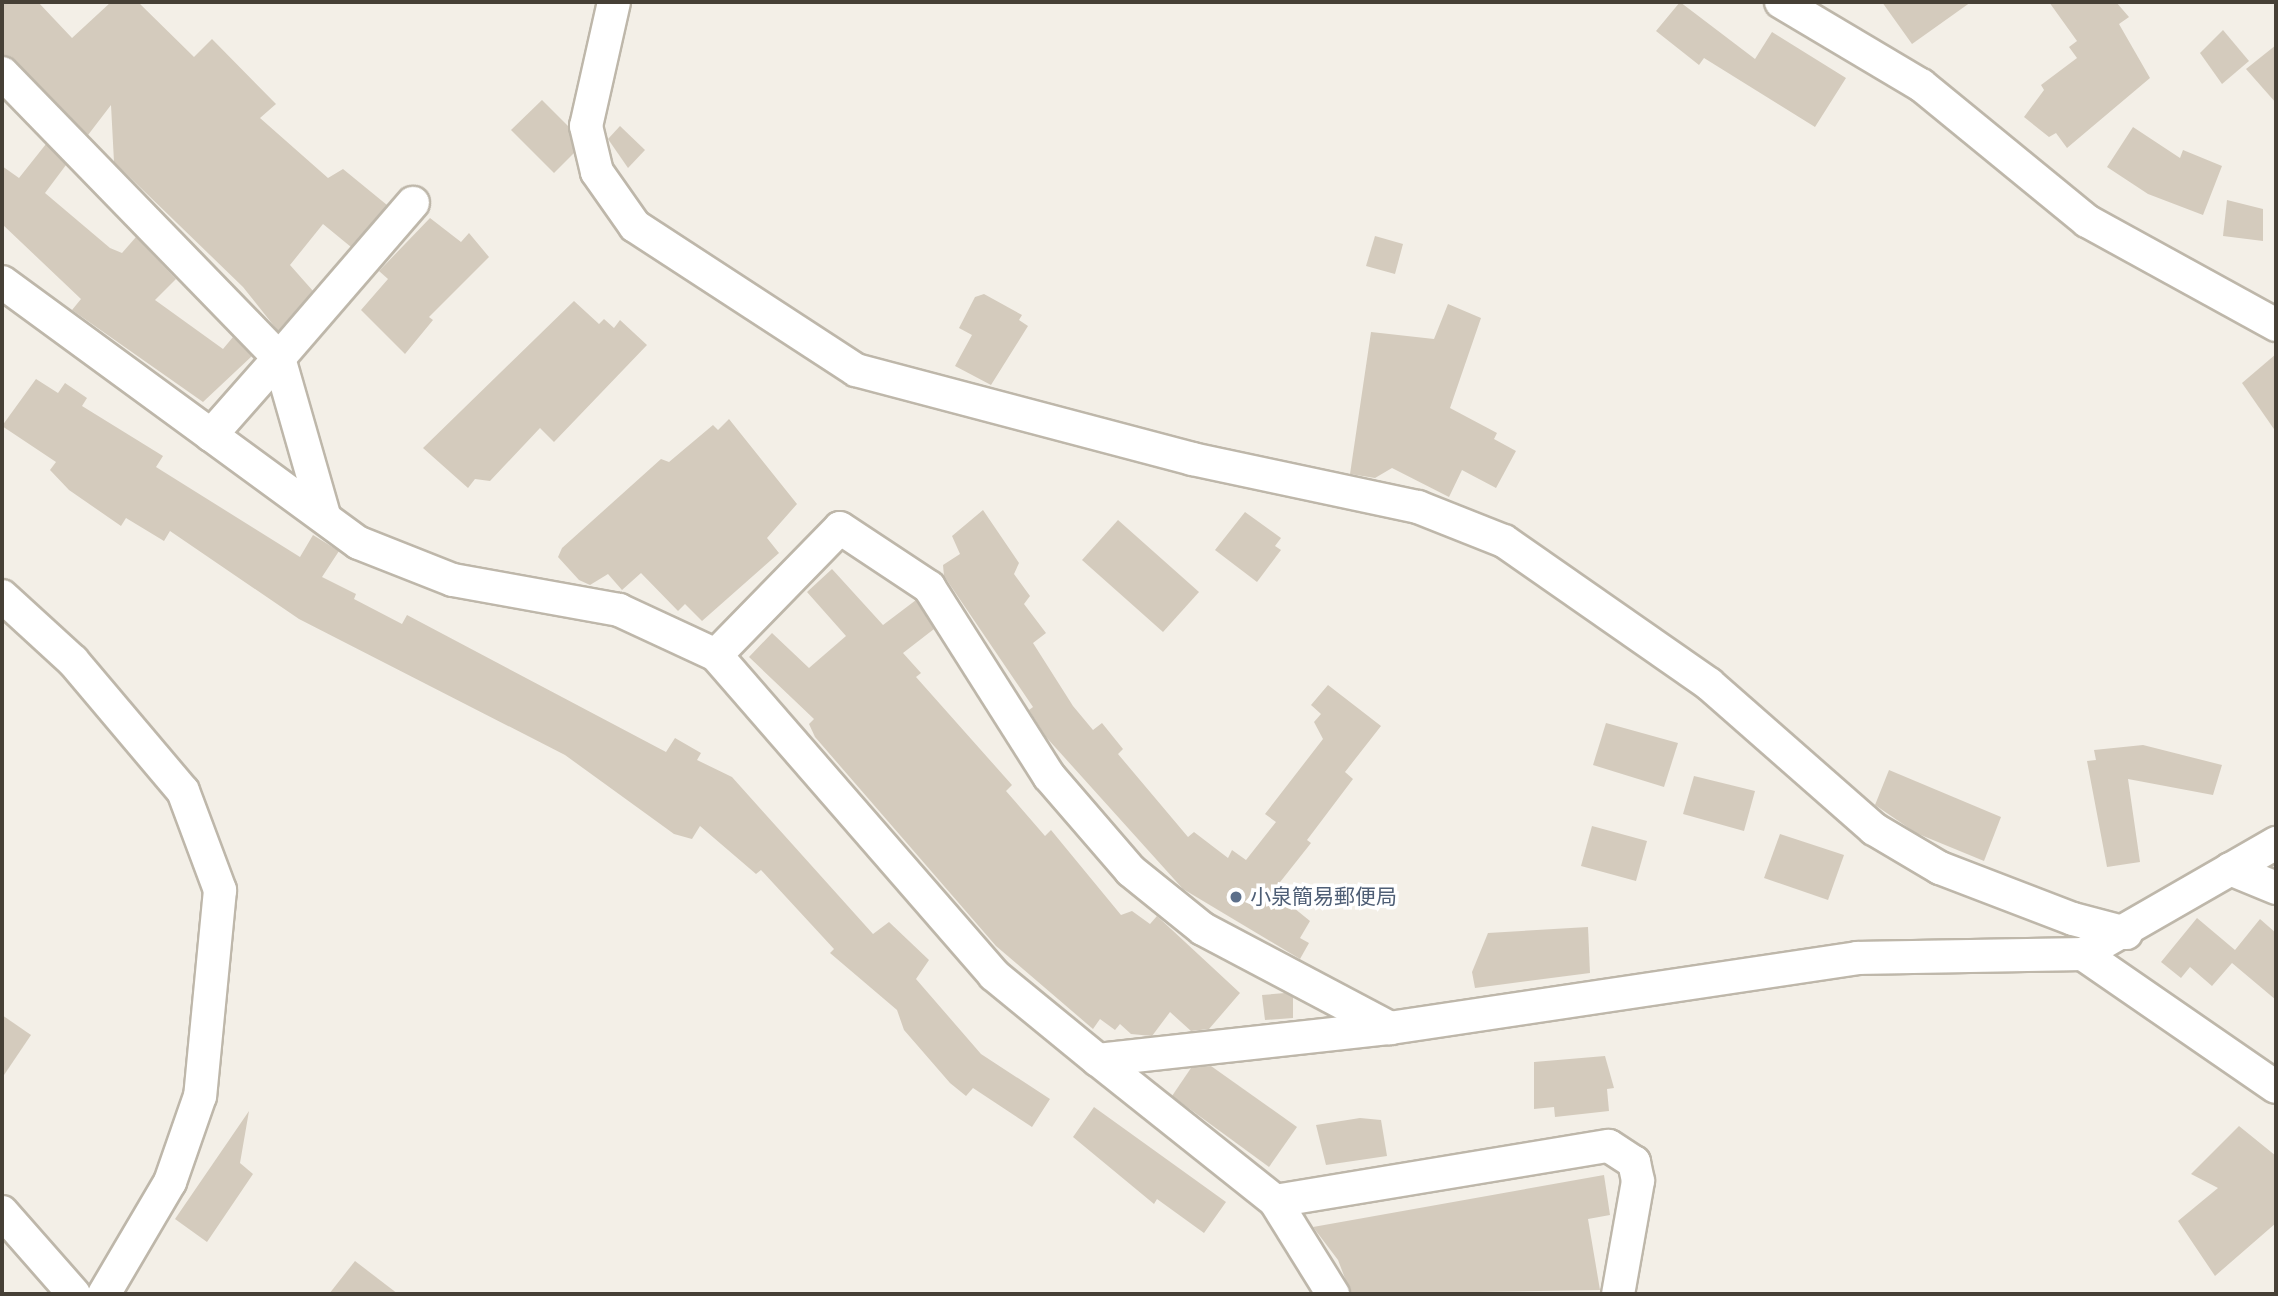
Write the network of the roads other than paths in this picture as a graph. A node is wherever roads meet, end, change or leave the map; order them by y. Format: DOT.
graph roads {
  1 [pos="614,2"];
  2 [pos="1781,2"];
  3 [pos="2,73"];
  4 [pos="414,203"];
  5 [pos="2,282"];
  6 [pos="2276,325"];
  7 [pos="279,358"];
  8 [pos="211,435"];
  9 [pos="324,516"];
  10 [pos="2,596"];
  11 [pos="716,655"];
  12 [pos="2276,843"];
  13 [pos="2230,869"];
  14 [pos="2276,888"];
  15 [pos="2126,933"];
  16 [pos="2083,954"];
  17 [pos="1390,1028"];
  18 [pos="1098,1060"];
  19 [pos="2276,1087"];
  20 [pos="1275,1201"];
  21 [pos="2,1212"];
  22 [pos="74,1294"];
  23 [pos="104,1294"];
  24 [pos="1333,1294"];
  25 [pos="1618,1294"];
  1 -- 15 [label="street"];
  2 -- 6 [label="street"];
  3 -- 7 [label="street"];
  4 -- 7 [label="street"];
  5 -- 8 [label="street"];
  7 -- 8 [label="street"];
  7 -- 9 [label="street"];
  8 -- 9 [label="street"];
  9 -- 11 [label="street"];
  10 -- 23 [label="street"];
  11 -- 17 [label="street"];
  11 -- 18 [label="street"];
  12 -- 13 [label="street"];
  13 -- 14 [label="street"];
  13 -- 15 [label="street"];
  15 -- 16 [label="street"];
  16 -- 17 [label="street"];
  16 -- 19 [label="street"];
  17 -- 18 [label="street"];
  18 -- 20 [label="street"];
  20 -- 24 [label="street"];
  20 -- 25 [label="street"];
  21 -- 22 [label="street"];
}
